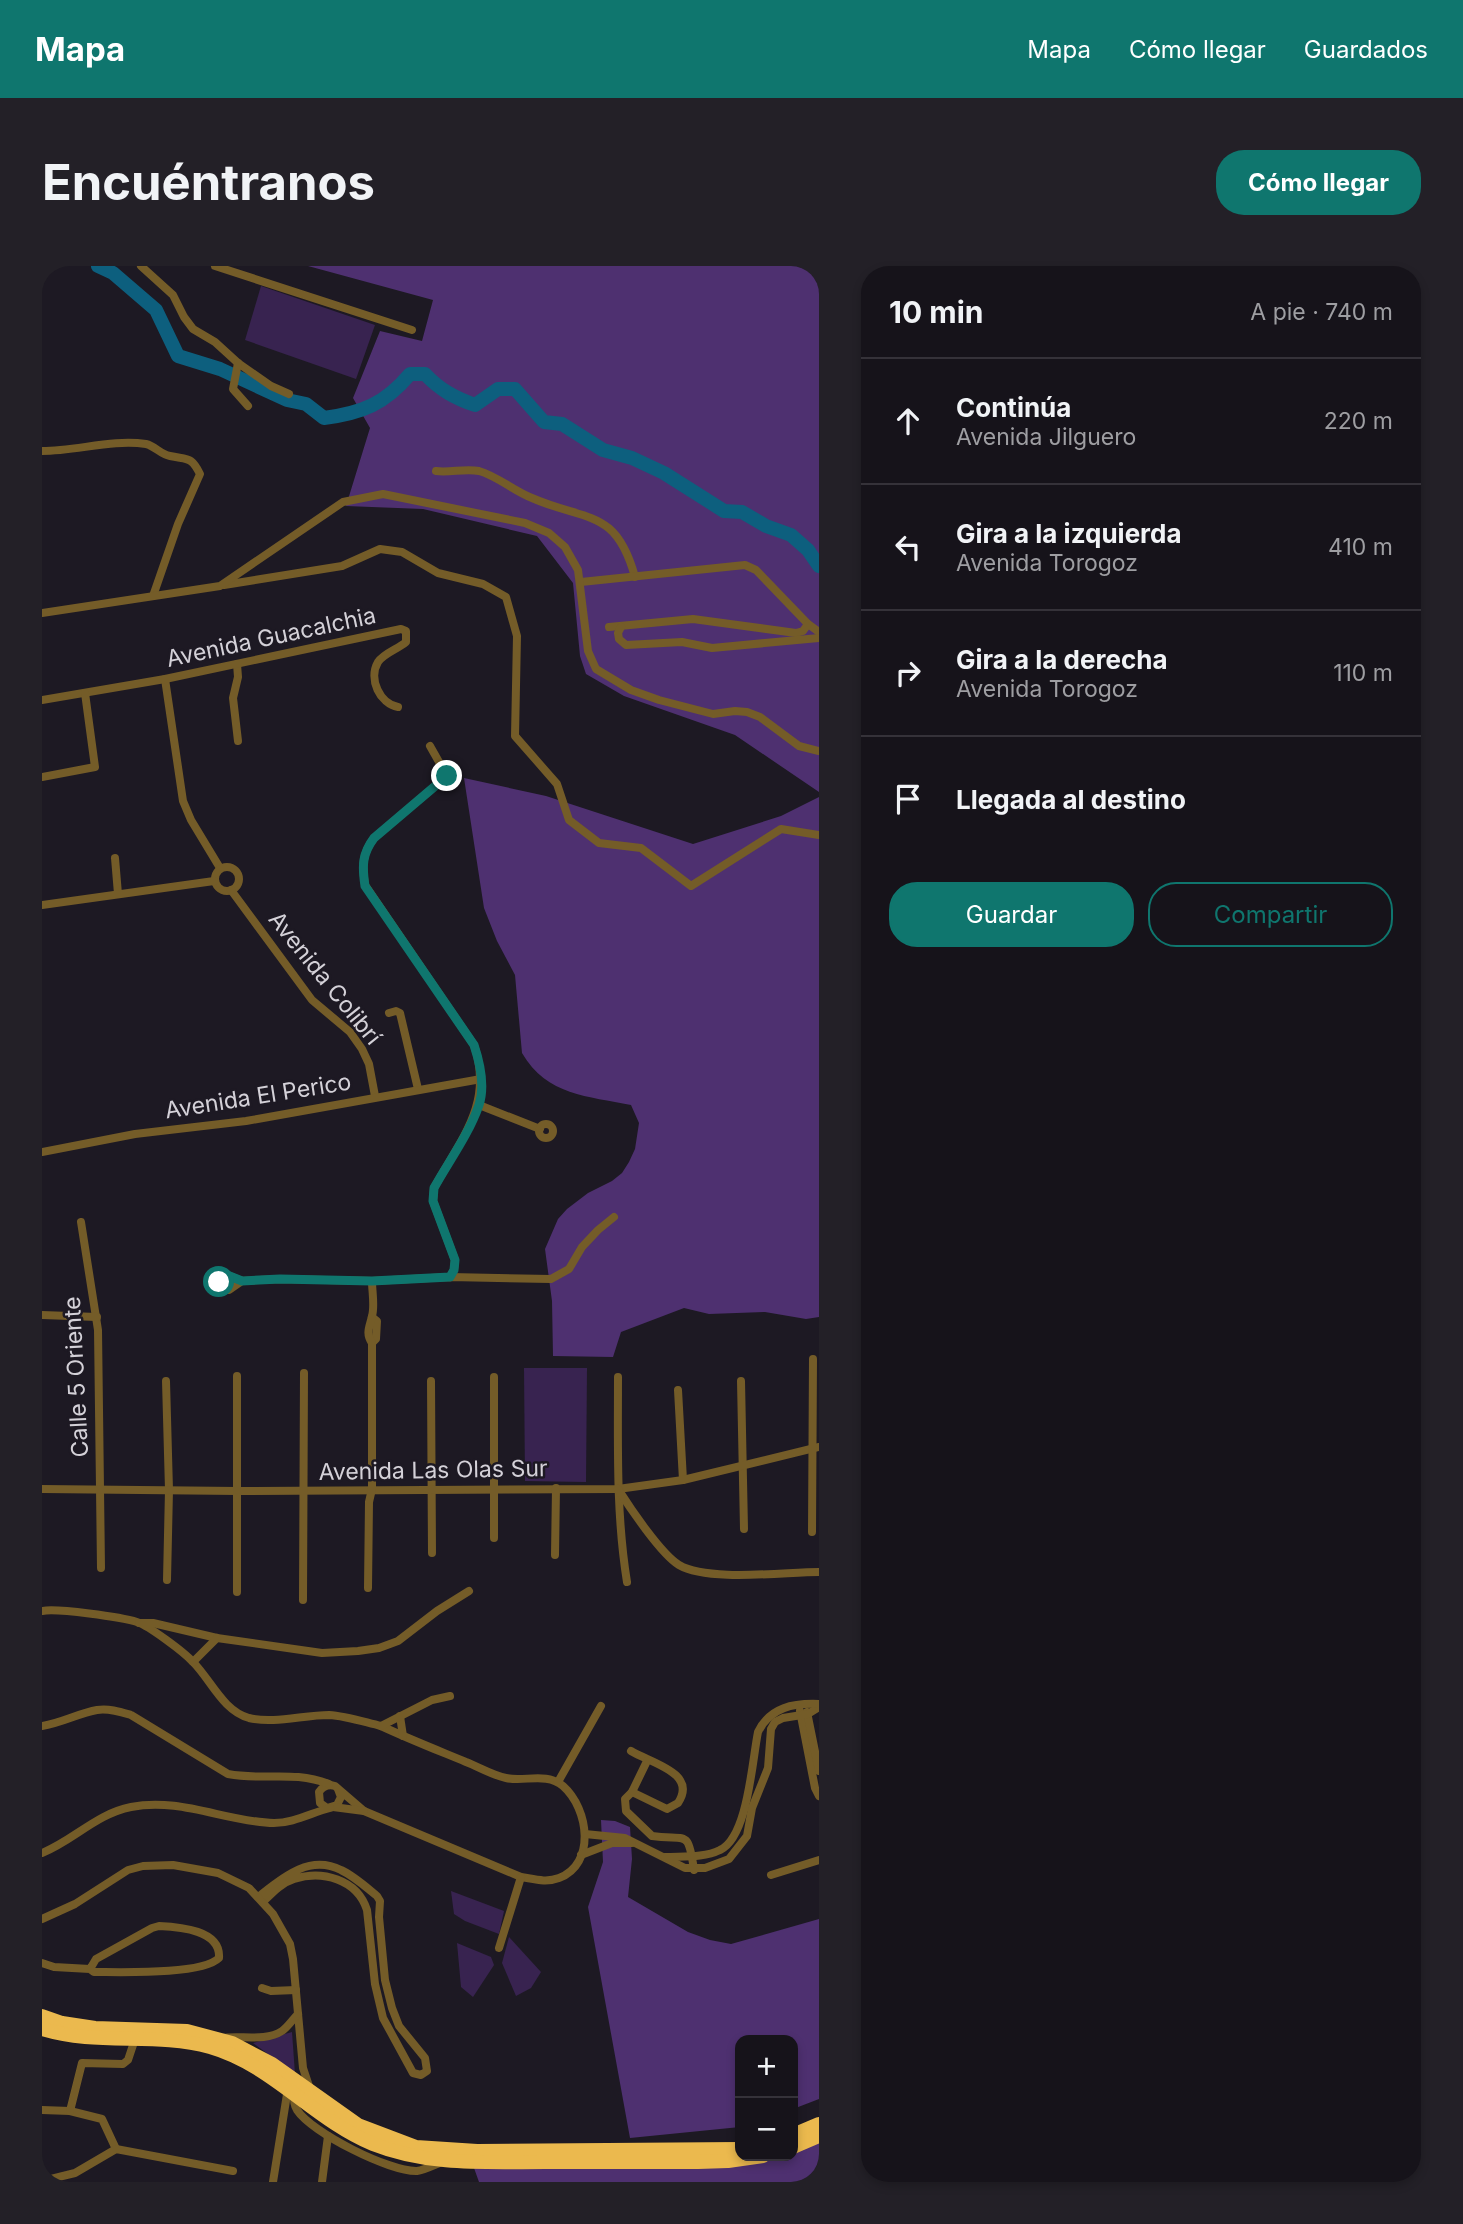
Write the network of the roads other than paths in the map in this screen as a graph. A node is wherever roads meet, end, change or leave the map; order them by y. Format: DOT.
graph roads {
  1 [pos="141,266"];
  2 [pos="215,266"];
  3 [pos="412,330"];
  4 [pos="237,366"];
  5 [pos="289,394"];
  6 [pos="248,406"];
  7 [pos="42,451"];
  8 [pos="436,471"];
  9 [pos="635,577"];
  10 [pos="581,582"];
  11 [pos="220,586"];
  12 [pos="153,596"];
  13 [pos="42,613"];
  14 [pos="808,624"];
  15 [pos="621,626"];
  16 [pos="609,627"];
  17 [pos="819,632"];
  18 [pos="819,638"];
  19 [pos="237,664"];
  20 [pos="165,679"];
  21 [pos="85,693"];
  22 [pos="42,700"];
  23 [pos="398,707"];
  24 [pos="238,741"];
  25 [pos="430,746"];
  26 [pos="819,751"];
  27 [pos="42,777"];
  28 [pos="819,835"];
  29 [pos="115,858"];
  30 [pos="220,868"];
  31 [pos="214,881"];
  32 [pos="231,890"];
  33 [pos="118,894"];
  34 [pos="42,905"];
  35 [pos="389,1013"];
  36 [pos="481,1079"];
  37 [pos="418,1089"];
  38 [pos="375,1096"];
  39 [pos="479,1105"];
  40 [pos="540,1129"];
  41 [pos="42,1152"];
  42 [pos="614,1217"];
  43 [pos="81,1222"];
  44 [pos="450,1277"];
  45 [pos="242,1281"];
  46 [pos="372,1281"];
  47 [pos="42,1315"];
  48 [pos="97,1317"];
  49 [pos="813,1359"];
  50 [pos="304,1373"];
  51 [pos="237,1376"];
  52 [pos="494,1377"];
  53 [pos="618,1377"];
  54 [pos="166,1381"];
  55 [pos="430,1381"];
  56 [pos="741,1381"];
  57 [pos="678,1390"];
  58 [pos="816,1447"];
  59 [pos="741,1466"];
  60 [pos="683,1480"];
  61 [pos="100,1488"];
  62 [pos="556,1488"];
  63 [pos="42,1489"];
  64 [pos="372,1489"];
  65 [pos="494,1489"];
  66 [pos="618,1489"];
  67 [pos="169,1490"];
  68 [pos="432,1490"];
  69 [pos="238,1491"];
  70 [pos="303,1491"];
  71 [pos="744,1529"];
  72 [pos="812,1532"];
  73 [pos="494,1538"];
  74 [pos="432,1553"];
  75 [pos="555,1555"];
  76 [pos="101,1569"];
  77 [pos="819,1572"];
  78 [pos="167,1580"];
  79 [pos="627,1582"];
  80 [pos="368,1588"];
  81 [pos="470,1591"];
  82 [pos="237,1592"];
  83 [pos="303,1600"];
  84 [pos="42,1611"];
  85 [pos="139,1623"];
  86 [pos="217,1637"];
  87 [pos="193,1662"];
  88 [pos="450,1696"];
  89 [pos="802,1704"];
  90 [pos="819,1705"];
  91 [pos="601,1706"];
  92 [pos="804,1715"];
  93 [pos="400,1716"];
  94 [pos="42,1726"];
  95 [pos="381,1726"];
  96 [pos="403,1736"];
  97 [pos="631,1751"];
  98 [pos="647,1761"];
  99 [pos="817,1774"];
  100 [pos="306,1778"];
  101 [pos="558,1782"];
  102 [pos="335,1787"];
  103 [pos="817,1790"];
  104 [pos="632,1792"];
  105 [pos="318,1797"];
  106 [pos="332,1807"];
  107 [pos="364,1811"];
  108 [pos="307,1814"];
  109 [pos="585,1834"];
  110 [pos="632,1843"];
  111 [pos="42,1853"];
  112 [pos="581,1855"];
  113 [pos="692,1856"];
  114 [pos="665,1857"];
  115 [pos="819,1860"];
  116 [pos="694,1870"];
  117 [pos="771,1875"];
  118 [pos="522,1877"];
  119 [pos="260,1899"];
  120 [pos="42,1919"];
  121 [pos="499,1948"];
  122 [pos="42,1963"];
  123 [pos="90,1969"];
  124 [pos="261,1988"];
  125 [pos="296,1990"];
  126 [pos="298,2014"];
  127 [pos="42,2016"];
  128 [pos="42,2029"];
  129 [pos="135,2039"];
  130 [pos="215,2039"];
  131 [pos="291,2090"];
  132 [pos="312,2092"];
  133 [pos="42,2110"];
  134 [pos="70,2111"];
  135 [pos="300,2115"];
  136 [pos="283,2119"];
  137 [pos="819,2124"];
  138 [pos="798,2133"];
  139 [pos="328,2136"];
  140 [pos="819,2136"];
  141 [pos="798,2145"];
  142 [pos="116,2148"];
  143 [pos="735,2149"];
  144 [pos="735,2160"];
  145 [pos="445,2161"];
  146 [pos="233,2171"];
  147 [pos="42,2181"];
  148 [pos="273,2182"];
  149 [pos="322,2182"];
  1 -- 4 [label="street"];
  2 -- 3 [label="street"];
  4 -- 5 [label="street"];
  4 -- 6 [label="street"];
  7 -- 12 [label="street"];
  8 -- 9 [label="street"];
  9 -- 10 [label="street"];
  9 -- 14 [label="street"];
  10 -- 11 [label="street"];
  10 -- 26 [label="street"];
  11 -- 12 [label="street"];
  11 -- 28 [label="street"];
  12 -- 13 [label="street"];
  14 -- 15 [label="street"];
  14 -- 17 [label="street"];
  15 -- 16 [label="street"];
  15 -- 18 [label="street"];
  19 -- 20 [label="street, Avenida Guacalchia"];
  19 -- 23 [label="street, Avenida Guacalchia"];
  19 -- 24 [label="street"];
  20 -- 21 [label="street, Avenida Guacalchia"];
  20 -- 30 [label="street"];
  21 -- 22 [label="street, Avenida Guacalchia"];
  21 -- 27 [label="street"];
  25 -- 36 [label="street"];
  29 -- 33 [label="street"];
  30 -- 31 [label="street"];
  30 -- 32 [label="street"];
  31 -- 32 [label="street"];
  31 -- 33 [label="street"];
  32 -- 38 [label="street, Avenida Colibrí"];
  33 -- 34 [label="street"];
  35 -- 37 [label="street"];
  36 -- 37 [label="street, Avenida El Perico"];
  36 -- 39 [label="street"];
  37 -- 38 [label="street, Avenida El Perico"];
  38 -- 41 [label="street, Avenida El Perico"];
  39 -- 40 [label="street"];
  39 -- 44 [label="street"];
  42 -- 44 [label="street"];
  43 -- 48 [label="street, Calle 5 Oriente"];
  44 -- 46 [label="street"];
  45 -- 46 [label="street"];
  46 -- 64 [label="street"];
  47 -- 48 [label="street"];
  48 -- 61 [label="street, Calle 5 Oriente"];
  49 -- 58 [label="street"];
  50 -- 70 [label="street"];
  51 -- 69 [label="street"];
  52 -- 65 [label="street"];
  53 -- 66 [label="street"];
  54 -- 67 [label="street"];
  55 -- 68 [label="street"];
  56 -- 59 [label="street"];
  57 -- 60 [label="street"];
  58 -- 59 [label="street, Avenida Las Olas Sur"];
  58 -- 72 [label="street"];
  59 -- 60 [label="street, Avenida Las Olas Sur"];
  59 -- 71 [label="street"];
  60 -- 66 [label="street, Avenida Las Olas Sur"];
  61 -- 63 [label="street, Avenida Las Olas Sur"];
  61 -- 67 [label="street, Avenida Las Olas Sur"];
  61 -- 76 [label="street, Calle 5 Oriente"];
  62 -- 65 [label="street, Avenida Las Olas Sur"];
  62 -- 66 [label="street, Avenida Las Olas Sur"];
  62 -- 75 [label="street"];
  64 -- 68 [label="street, Avenida Las Olas Sur"];
  64 -- 70 [label="street, Avenida Las Olas Sur"];
  64 -- 80 [label="street"];
  65 -- 68 [label="street, Avenida Las Olas Sur"];
  65 -- 73 [label="street"];
  66 -- 77 [label="street"];
  66 -- 79 [label="street"];
  67 -- 69 [label="street, Avenida Las Olas Sur"];
  67 -- 78 [label="street"];
  68 -- 74 [label="street"];
  69 -- 70 [label="street, Avenida Las Olas Sur"];
  69 -- 82 [label="street"];
  70 -- 83 [label="street"];
  81 -- 86 [label="street"];
  84 -- 85 [label="street"];
  85 -- 86 [label="street"];
  85 -- 87 [label="street"];
  86 -- 87 [label="street"];
  87 -- 95 [label="street"];
  88 -- 93 [label="street"];
  89 -- 90 [label="street"];
  89 -- 92 [label="street"];
  89 -- 113 [label="street"];
  90 -- 92 [label="street"];
  91 -- 101 [label="street"];
  92 -- 99 [label="street"];
  92 -- 116 [label="street"];
  93 -- 95 [label="street"];
  93 -- 96 [label="street"];
  94 -- 100 [label="street"];
  95 -- 96 [label="street"];
  96 -- 101 [label="street"];
  97 -- 98 [label="street"];
  98 -- 104 [label="street"];
  98 -- 104 [label="street"];
  99 -- 103 [label="street"];
  100 -- 102 [label="street"];
  100 -- 105 [label="street"];
  101 -- 109 [label="street"];
  102 -- 105 [label="street"];
  102 -- 106 [label="street"];
  102 -- 107 [label="street"];
  104 -- 113 [label="street"];
  105 -- 106 [label="street"];
  105 -- 108 [label="street"];
  106 -- 107 [label="street"];
  106 -- 108 [label="street"];
  107 -- 118 [label="street"];
  108 -- 111 [label="street"];
  109 -- 110 [label="street"];
  109 -- 112 [label="street"];
  110 -- 112 [label="street"];
  110 -- 114 [label="street"];
  112 -- 118 [label="street"];
  113 -- 114 [label="street"];
  113 -- 116 [label="street"];
  114 -- 116 [label="street"];
  115 -- 117 [label="street"];
  118 -- 121 [label="street"];
  119 -- 119 [label="street"];
  119 -- 120 [label="street"];
  119 -- 125 [label="street"];
  122 -- 123 [label="street"];
  123 -- 123 [label="street"];
  124 -- 125 [label="street"];
  125 -- 126 [label="street"];
  126 -- 130 [label="street"];
  126 -- 132 [label="street"];
  127 -- 130 [label="highway"];
  128 -- 129 [label="highway"];
  129 -- 131 [label="highway"];
  129 -- 134 [label="street"];
  130 -- 132 [label="highway"];
  131 -- 135 [label="street"];
  131 -- 136 [label="street"];
  131 -- 145 [label="highway"];
  132 -- 143 [label="highway"];
  133 -- 134 [label="street"];
  134 -- 142 [label="street"];
  135 -- 136 [label="street"];
  135 -- 139 [label="street"];
  136 -- 148 [label="street"];
  137 -- 138 [label="highway"];
  139 -- 145 [label="street"];
  139 -- 149 [label="street"];
  140 -- 141 [label="highway"];
  142 -- 146 [label="street"];
  142 -- 147 [label="street"];
  144 -- 145 [label="highway"];
}
